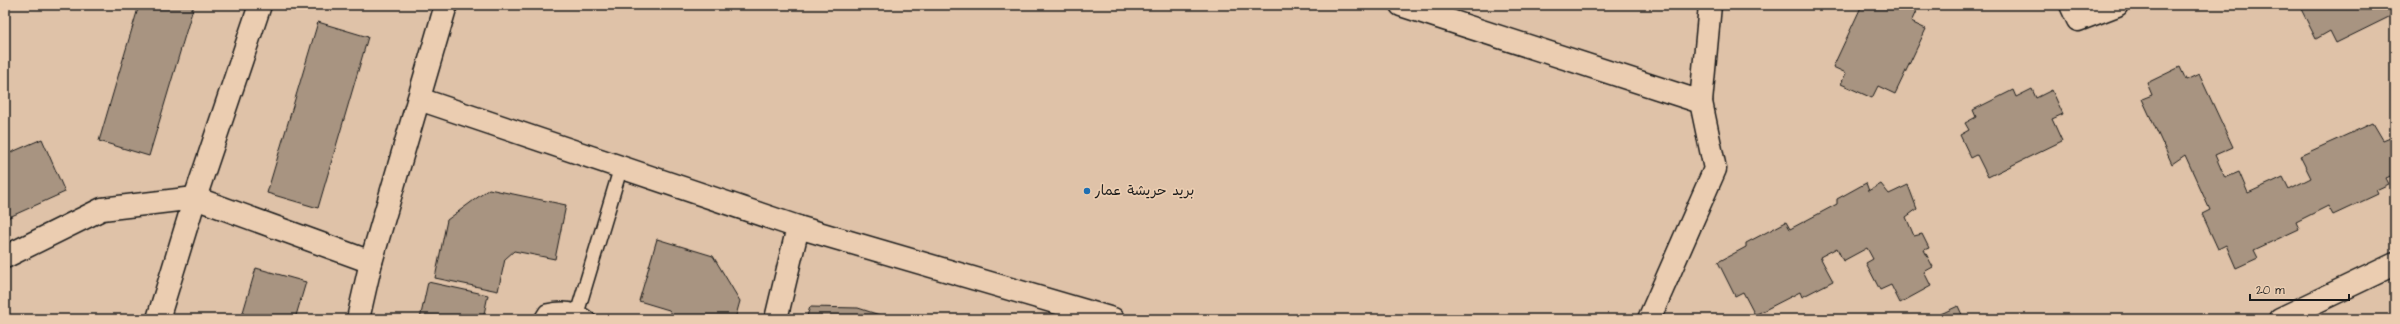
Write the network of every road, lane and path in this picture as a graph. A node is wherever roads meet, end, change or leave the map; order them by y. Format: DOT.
graph roads {
  1 [pos="260,5"];
  2 [pos="446,5"];
  3 [pos="1401,5"];
  4 [pos="1710,5"];
  5 [pos="2071,5"];
  6 [pos="2117,5"];
  7 [pos="1459,14"];
  8 [pos="419,98"];
  9 [pos="1701,102"];
  10 [pos="621,167"];
  11 [pos="195,198"];
  12 [pos="798,227"];
  13 [pos="5,257"];
  14 [pos="371,262"];
  15 [pos="2395,264"];
  16 [pos="578,310"];
  17 [pos="158,319"];
  18 [pos="358,319"];
  19 [pos="541,319"];
  20 [pos="589,319"];
  21 [pos="776,319"];
  22 [pos="1113,319"];
  23 [pos="1649,319"];
  24 [pos="2280,319"];
  1 -- 11 [label="street"];
  2 -- 8 [label="street"];
  3 -- 7 [label="street"];
  4 -- 9 [label="street"];
  5 -- 6 [label="street"];
  7 -- 9 [label="street"];
  8 -- 10 [label="street"];
  8 -- 14 [label="street"];
  9 -- 23 [label="street"];
  10 -- 12 [label="street"];
  10 -- 16 [label="lane"];
  11 -- 13 [label="street"];
  11 -- 14 [label="street"];
  11 -- 17 [label="street"];
  12 -- 21 [label="street"];
  12 -- 22 [label="street"];
  14 -- 18 [label="street"];
  15 -- 24 [label="street"];
  16 -- 19 [label="lane"];
  16 -- 20 [label="lane"];
}
